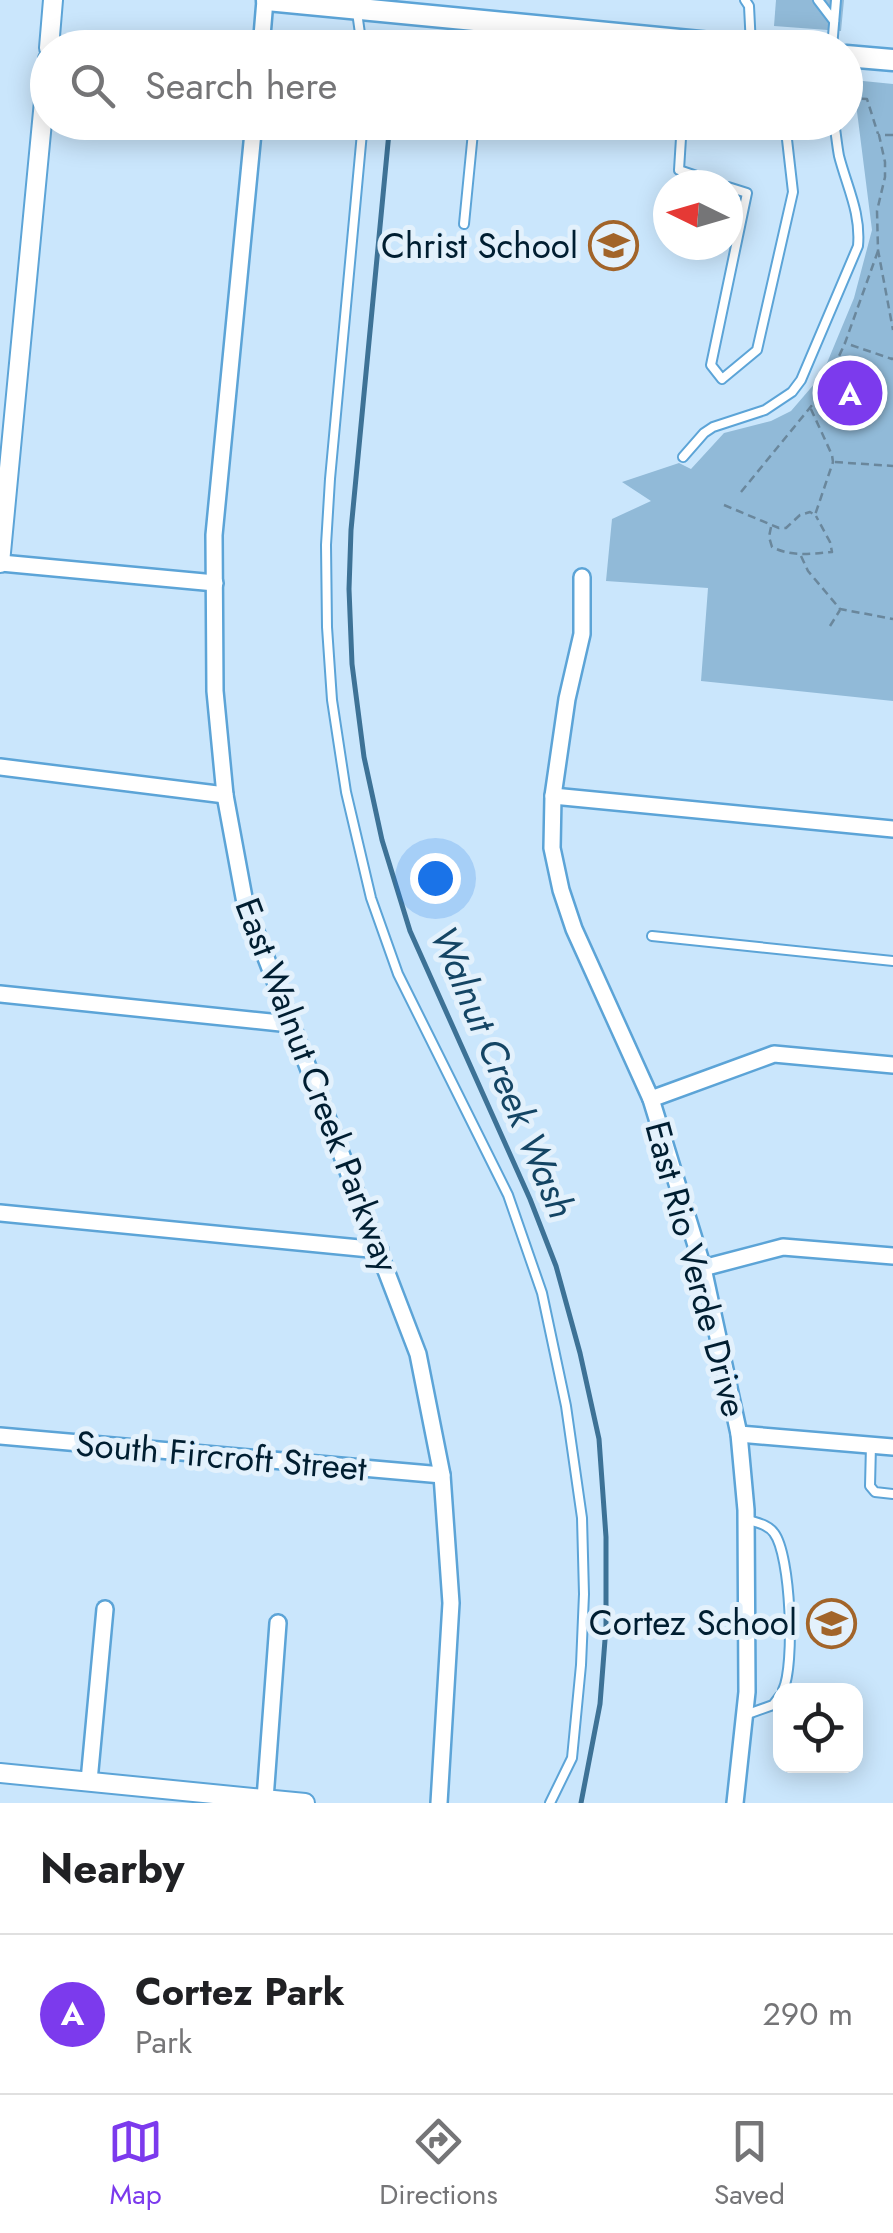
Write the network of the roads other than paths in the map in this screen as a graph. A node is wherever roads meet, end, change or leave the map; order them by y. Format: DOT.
graph roads {
  1 [pos="53,0"];
  2 [pos="266,0"];
  3 [pos="744,0"];
  4 [pos="818,0"];
  5 [pos="836,0"];
  6 [pos="356,9"];
  7 [pos="451,9"];
  8 [pos="834,21"];
  9 [pos="504,23"];
  10 [pos="50,30"];
  11 [pos="263,30"];
  12 [pos="359,30"];
  13 [pos="503,30"];
  14 [pos="560,30"];
  15 [pos="750,30"];
  16 [pos="833,30"];
  17 [pos="863,57"];
  18 [pos="893,60"];
  19 [pos="40,140"];
  20 [pos="252,140"];
  21 [pos="360,140"];
  22 [pos="472,140"];
  23 [pos="681,140"];
  24 [pos="787,140"];
  25 [pos="836,140"];
  26 [pos="679,170"];
  27 [pos="464,224"];
  28 [pos="733,260"];
  29 [pos="683,457"];
  30 [pos="0,563"];
  31 [pos="582,576"];
  32 [pos="215,584"];
  33 [pos="0,767"];
  34 [pos="225,795"];
  35 [pos="553,796"];
  36 [pos="893,829"];
  37 [pos="652,936"];
  38 [pos="893,961"];
  39 [pos="0,994"];
  40 [pos="290,1024"];
  41 [pos="893,1066"];
  42 [pos="651,1098"];
  43 [pos="0,1212"];
  44 [pos="380,1250"];
  45 [pos="893,1256"];
  46 [pos="704,1268"];
  47 [pos="739,1434"];
  48 [pos="0,1436"];
  49 [pos="871,1445"];
  50 [pos="893,1447"];
  51 [pos="442,1475"];
  52 [pos="893,1494"];
  53 [pos="746,1519"];
  54 [pos="105,1609"];
  55 [pos="278,1624"];
  56 [pos="787,1683"];
  57 [pos="773,1704"];
  58 [pos="745,1715"];
  59 [pos="0,1772"];
  60 [pos="90,1782"];
  61 [pos="265,1799"];
  62 [pos="305,1803"];
  63 [pos="438,1803"];
  64 [pos="550,1803"];
  65 [pos="735,1803"];
  1 -- 10 [label="street"];
  2 -- 6 [label="main road"];
  2 -- 11 [label="street"];
  3 -- 15 [label="lane"];
  4 -- 8 [label="lane"];
  5 -- 8 [label="lane"];
  6 -- 7 [label="main road"];
  6 -- 12 [label="lane"];
  7 -- 9 [label="main road"];
  8 -- 16 [label="lane"];
  9 -- 13 [label="lane"];
  9 -- 14 [label="main road"];
  17 -- 18 [label="main road"];
  19 -- 30 [label="street"];
  20 -- 32 [label="street, East Walnut Creek Parkway"];
  21 -- 64 [label="lane"];
  22 -- 27 [label="lane"];
  23 -- 26 [label="lane"];
  24 -- 28 [label="lane"];
  25 -- 29 [label="lane"];
  30 -- 32 [label="street"];
  31 -- 35 [label="street, East Rio Verde Drive"];
  32 -- 34 [label="street, East Walnut Creek Parkway"];
  33 -- 34 [label="street"];
  34 -- 40 [label="street, East Walnut Creek Parkway"];
  35 -- 36 [label="street"];
  35 -- 42 [label="street, East Rio Verde Drive"];
  37 -- 38 [label="lane"];
  39 -- 40 [label="street"];
  40 -- 44 [label="street, East Walnut Creek Parkway"];
  41 -- 42 [label="street"];
  42 -- 46 [label="street, East Rio Verde Drive"];
  43 -- 44 [label="street"];
  44 -- 51 [label="street, East Walnut Creek Parkway"];
  45 -- 46 [label="street"];
  46 -- 47 [label="street, East Rio Verde Drive"];
  47 -- 49 [label="street"];
  47 -- 53 [label="street, East Rio Verde Drive"];
  48 -- 51 [label="street, South Fircroft Street"];
  49 -- 50 [label="street"];
  49 -- 52 [label="lane"];
  51 -- 63 [label="street, East Walnut Creek Parkway"];
  53 -- 56 [label="lane"];
  53 -- 58 [label="street, East Rio Verde Drive"];
  54 -- 60 [label="street"];
  55 -- 61 [label="street"];
  57 -- 58 [label="lane"];
  58 -- 65 [label="street, East Rio Verde Drive"];
  59 -- 60 [label="street"];
  60 -- 61 [label="street"];
  61 -- 62 [label="street"];
}
